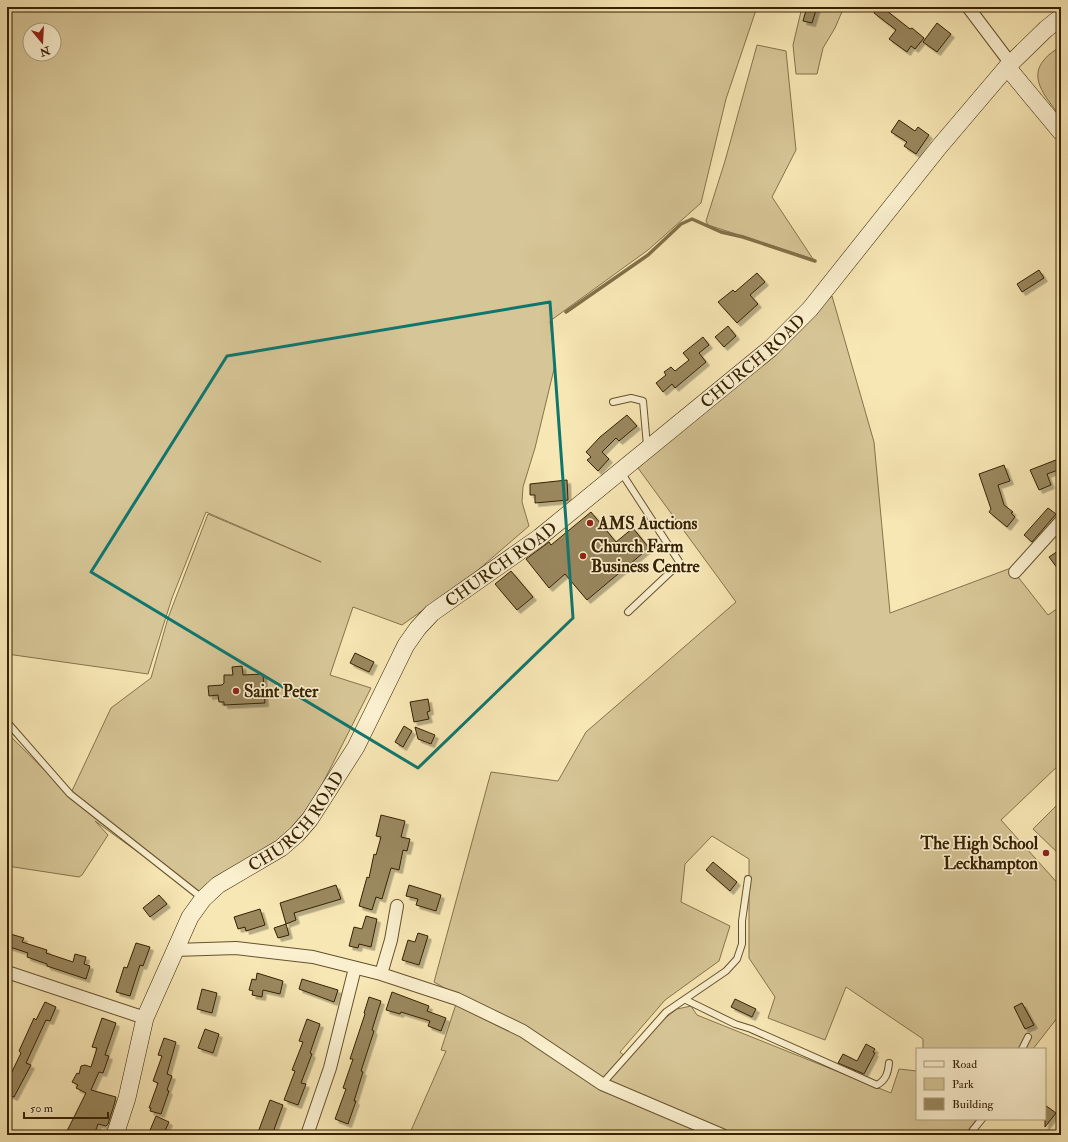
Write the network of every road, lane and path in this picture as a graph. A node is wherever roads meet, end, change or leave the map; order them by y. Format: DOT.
graph roads {
  1 [pos="968,7"];
  2 [pos="1061,17"];
  3 [pos="1009,66"];
  4 [pos="1061,132"];
  5 [pos="613,402"];
  6 [pos="647,450"];
  7 [pos="621,472"];
  8 [pos="1061,521"];
  9 [pos="1015,572"];
  10 [pos="628,612"];
  11 [pos="7,722"];
  12 [pos="748,879"];
  13 [pos="203,899"];
  14 [pos="397,906"];
  15 [pos="175,950"];
  16 [pos="355,968"];
  17 [pos="7,973"];
  18 [pos="381,974"];
  19 [pos="686,1000"];
  20 [pos="145,1018"];
  21 [pos="1028,1037"];
  22 [pos="1022,1048"];
  23 [pos="889,1063"];
  24 [pos="602,1084"];
  25 [pos="981,1120"];
  26 [pos="115,1135"];
  27 [pos="307,1135"];
  28 [pos="722,1135"];
  29 [pos="973,1135"];
  1 -- 3 [label="street"];
  2 -- 3 [label="street, CHURCH ROAD"];
  3 -- 4 [label="street"];
  3 -- 6 [label="street, CHURCH ROAD"];
  5 -- 6 [label="lane"];
  6 -- 7 [label="street, CHURCH ROAD"];
  7 -- 10 [label="lane"];
  7 -- 13 [label="street, CHURCH ROAD"];
  8 -- 9 [label="street"];
  11 -- 13 [label="lane"];
  12 -- 19 [label="lane"];
  13 -- 15 [label="street, CHURCH ROAD"];
  14 -- 18 [label="street"];
  15 -- 16 [label="street"];
  15 -- 20 [label="street, CHURCH ROAD"];
  16 -- 18 [label="street"];
  16 -- 27 [label="street"];
  17 -- 20 [label="street"];
  18 -- 24 [label="street"];
  19 -- 23 [label="lane"];
  19 -- 24 [label="lane"];
  20 -- 26 [label="street, CHURCH ROAD"];
  21 -- 22 [label="lane"];
  24 -- 28 [label="street"];
  25 -- 29 [label="lane"];
}
